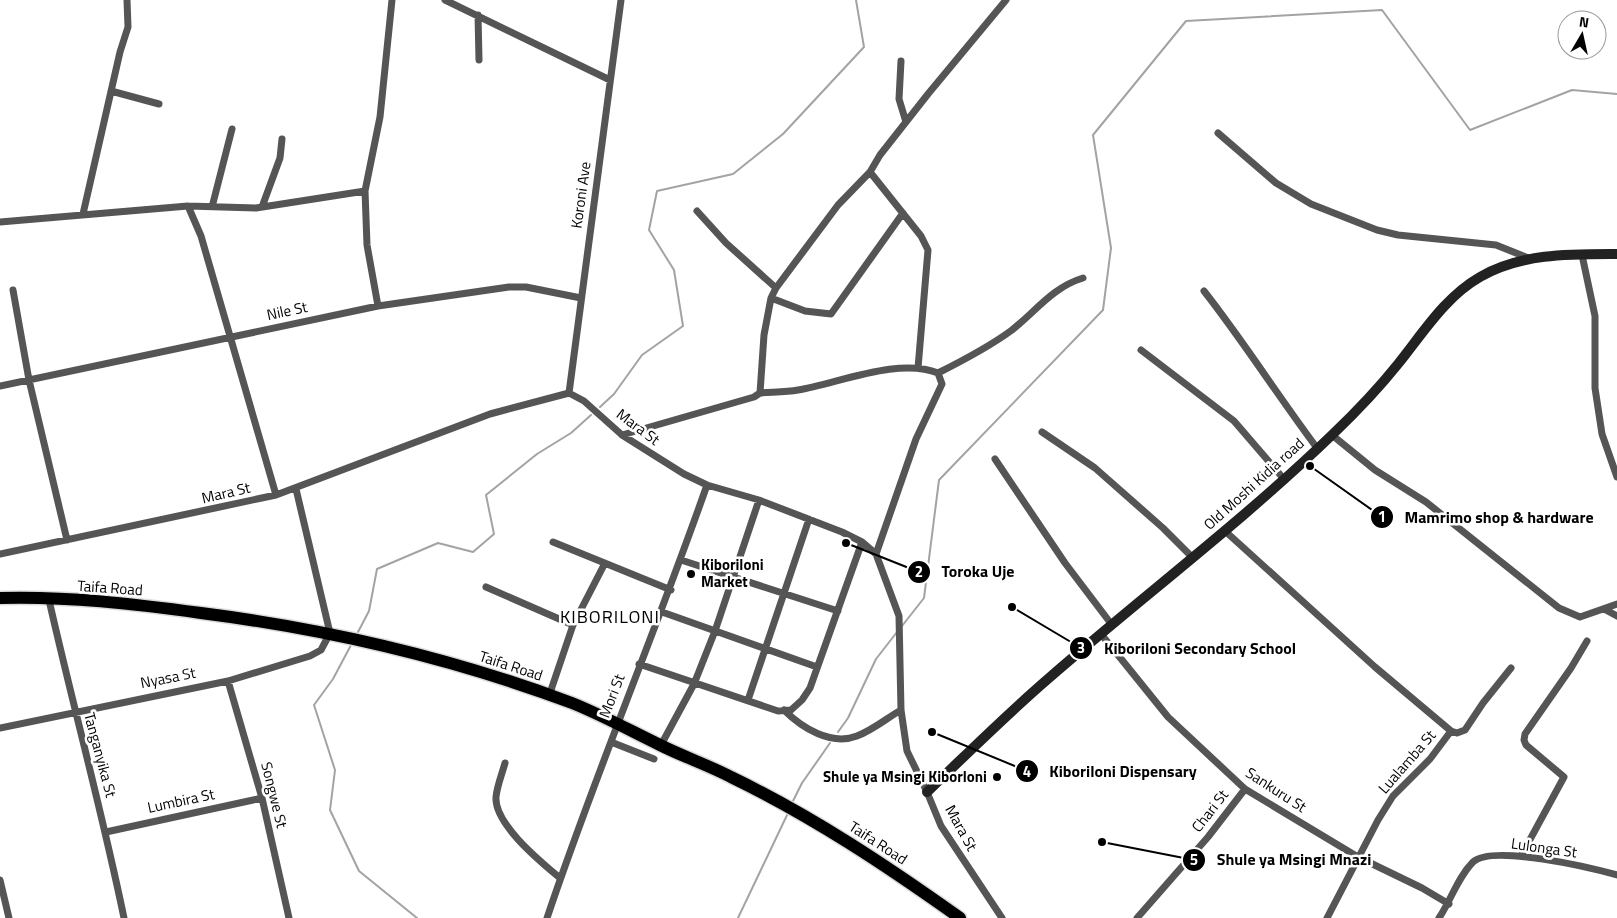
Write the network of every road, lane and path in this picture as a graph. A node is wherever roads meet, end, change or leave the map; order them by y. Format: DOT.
graph roads {
  1 [pos="127,0"];
  2 [pos="392,0"];
  3 [pos="445,0"];
  4 [pos="621,0"];
  5 [pos="1006,0"];
  6 [pos="478,15"];
  7 [pos="479,60"];
  8 [pos="901,61"];
  9 [pos="610,80"];
  10 [pos="111,90"];
  11 [pos="159,104"];
  12 [pos="906,122"];
  13 [pos="232,129"];
  14 [pos="1218,133"];
  15 [pos="282,139"];
  16 [pos="870,172"];
  17 [pos="365,191"];
  18 [pos="188,206"];
  19 [pos="212,207"];
  20 [pos="262,207"];
  21 [pos="697,211"];
  22 [pos="903,213"];
  23 [pos="83,214"];
  24 [pos="0,222"];
  25 [pos="1617,254"];
  26 [pos="1582,255"];
  27 [pos="1532,259"];
  28 [pos="1083,278"];
  29 [pos="776,288"];
  30 [pos="13,290"];
  31 [pos="1204,291"];
  32 [pos="581,298"];
  33 [pos="771,298"];
  34 [pos="378,306"];
  35 [pos="230,337"];
  36 [pos="1140,350"];
  37 [pos="918,368"];
  38 [pos="938,373"];
  39 [pos="29,380"];
  40 [pos="0,386"];
  41 [pos="569,394"];
  42 [pos="760,394"];
  43 [pos="1042,432"];
  44 [pos="622,435"];
  45 [pos="1332,435"];
  46 [pos="1317,448"];
  47 [pos="996,459"];
  48 [pos="1617,477"];
  49 [pos="1283,478"];
  50 [pos="707,485"];
  51 [pos="296,489"];
  52 [pos="276,495"];
  53 [pos="758,500"];
  54 [pos="809,519"];
  55 [pos="1225,531"];
  56 [pos="67,540"];
  57 [pos="553,542"];
  58 [pos="862,542"];
  59 [pos="0,554"];
  60 [pos="876,554"];
  61 [pos="1192,558"];
  62 [pos="681,560"];
  63 [pos="605,562"];
  64 [pos="733,576"];
  65 [pos="486,588"];
  66 [pos="671,590"];
  67 [pos="785,593"];
  68 [pos="0,598"];
  69 [pos="49,600"];
  70 [pos="1617,604"];
  71 [pos="1604,609"];
  72 [pos="838,611"];
  73 [pos="662,612"];
  74 [pos="1617,616"];
  75 [pos="1112,625"];
  76 [pos="573,626"];
  77 [pos="715,630"];
  78 [pos="330,634"];
  79 [pos="1101,634"];
  80 [pos="1587,641"];
  81 [pos="766,649"];
  82 [pos="640,664"];
  83 [pos="818,667"];
  84 [pos="1510,668"];
  85 [pos="228,680"];
  86 [pos="694,684"];
  87 [pos="549,696"];
  88 [pos="748,700"];
  89 [pos="784,710"];
  90 [pos="901,710"];
  91 [pos="74,711"];
  92 [pos="616,723"];
  93 [pos="0,728"];
  94 [pos="1451,731"];
  95 [pos="611,742"];
  96 [pos="661,746"];
  97 [pos="654,759"];
  98 [pos="505,762"];
  99 [pos="1245,789"];
  100 [pos="928,792"];
  101 [pos="262,798"];
  102 [pos="106,832"];
  103 [pos="1521,856"];
  104 [pos="1358,857"];
  105 [pos="1617,875"];
  106 [pos="560,878"];
  107 [pos="0,880"];
  108 [pos="1449,904"];
  109 [pos="9,918"];
  110 [pos="124,918"];
  111 [pos="289,918"];
  112 [pos="547,918"];
  113 [pos="960,918"];
  114 [pos="1002,918"];
  115 [pos="1137,918"];
  116 [pos="1328,918"];
  117 [pos="1439,918"];
  1 -- 10 [label="street"];
  2 -- 17 [label="street"];
  3 -- 6 [label="street"];
  4 -- 9 [label="street, Koroni Ave"];
  5 -- 12 [label="street"];
  6 -- 7 [label="street"];
  6 -- 9 [label="street"];
  8 -- 12 [label="street"];
  9 -- 32 [label="street, Koroni Ave"];
  10 -- 11 [label="street"];
  10 -- 23 [label="street"];
  12 -- 16 [label="street"];
  13 -- 19 [label="street"];
  14 -- 27 [label="street"];
  15 -- 20 [label="street"];
  16 -- 22 [label="street"];
  16 -- 29 [label="street"];
  17 -- 20 [label="street"];
  17 -- 34 [label="street"];
  18 -- 19 [label="street"];
  18 -- 23 [label="street"];
  18 -- 35 [label="street"];
  19 -- 20 [label="street"];
  21 -- 29 [label="street"];
  22 -- 33 [label="street"];
  22 -- 37 [label="street"];
  23 -- 24 [label="street"];
  25 -- 26 [label="street, Old Moshi Kidia road"];
  26 -- 27 [label="street, Old Moshi Kidia road"];
  26 -- 48 [label="street"];
  27 -- 45 [label="street, Old Moshi Kidia road"];
  28 -- 38 [label="street"];
  29 -- 33 [label="street"];
  30 -- 39 [label="street"];
  31 -- 46 [label="street"];
  32 -- 34 [label="street, Nile St"];
  32 -- 41 [label="street, Koroni Ave"];
  33 -- 42 [label="street"];
  34 -- 35 [label="street, Nile St"];
  35 -- 39 [label="street, Nile St"];
  35 -- 52 [label="street"];
  36 -- 49 [label="street"];
  37 -- 38 [label="street"];
  37 -- 42 [label="street"];
  38 -- 60 [label="street"];
  39 -- 40 [label="street, Nile St"];
  39 -- 56 [label="street"];
  41 -- 44 [label="street, Mara St"];
  41 -- 51 [label="street, Mara St"];
  42 -- 44 [label="street"];
  43 -- 61 [label="street"];
  44 -- 50 [label="street, Mara St"];
  45 -- 46 [label="street, Old Moshi Kidia road"];
  45 -- 71 [label="street"];
  46 -- 49 [label="street, Old Moshi Kidia road"];
  47 -- 75 [label="street"];
  49 -- 55 [label="street, Old Moshi Kidia road"];
  50 -- 53 [label="street, Mara St"];
  50 -- 62 [label="street, Mori St"];
  51 -- 52 [label="street, Mara St"];
  51 -- 78 [label="street"];
  52 -- 56 [label="street, Mara St"];
  53 -- 54 [label="street, Mara St"];
  53 -- 64 [label="street"];
  54 -- 58 [label="street, Mara St"];
  54 -- 67 [label="street"];
  55 -- 61 [label="street, Old Moshi Kidia road"];
  55 -- 94 [label="street"];
  56 -- 59 [label="street, Mara St"];
  57 -- 63 [label="street"];
  58 -- 60 [label="street, Mara St"];
  58 -- 72 [label="street"];
  60 -- 90 [label="street, Mara St"];
  61 -- 75 [label="street, Old Moshi Kidia road"];
  62 -- 64 [label="street"];
  62 -- 66 [label="street, Mori St"];
  63 -- 66 [label="street"];
  63 -- 76 [label="street"];
  64 -- 67 [label="street"];
  64 -- 77 [label="street"];
  65 -- 76 [label="street"];
  66 -- 73 [label="street, Mori St"];
  67 -- 72 [label="street"];
  67 -- 81 [label="street"];
  68 -- 69 [label="highway, Taifa Road"];
  69 -- 78 [label="highway, Taifa Road"];
  69 -- 91 [label="street, Tanganyika St"];
  70 -- 71 [label="street"];
  71 -- 74 [label="street"];
  72 -- 83 [label="street"];
  73 -- 77 [label="street"];
  73 -- 82 [label="street, Mori St"];
  75 -- 79 [label="street, Old Moshi Kidia road"];
  76 -- 87 [label="street"];
  77 -- 81 [label="street"];
  77 -- 86 [label="street"];
  78 -- 85 [label="street, Nyasa St"];
  78 -- 87 [label="highway, Taifa Road"];
  79 -- 99 [label="street, Sankuru St"];
  79 -- 100 [label="street, Old Moshi Kidia road"];
  80 -- 103 [label="street"];
  81 -- 83 [label="street"];
  81 -- 88 [label="street"];
  82 -- 86 [label="street"];
  82 -- 92 [label="street, Mori St"];
  83 -- 89 [label="street"];
  84 -- 94 [label="street"];
  85 -- 91 [label="street, Nyasa St"];
  85 -- 101 [label="street, Songwe St"];
  86 -- 88 [label="street"];
  86 -- 96 [label="street"];
  87 -- 92 [label="highway, Taifa Road"];
  88 -- 89 [label="street"];
  89 -- 90 [label="street"];
  90 -- 100 [label="street, Mara St"];
  91 -- 93 [label="street, Nyasa St"];
  91 -- 102 [label="street, Tanganyika St"];
  92 -- 95 [label="street, Mori St"];
  92 -- 96 [label="highway, Taifa Road"];
  94 -- 104 [label="street, Lualamba St"];
  95 -- 97 [label="street"];
  95 -- 106 [label="street, Mori St"];
  96 -- 113 [label="highway, Taifa Road"];
  98 -- 106 [label="street"];
  99 -- 104 [label="street, Sankuru St"];
  99 -- 115 [label="street, Chari St"];
  100 -- 114 [label="street, Mara St"];
  101 -- 102 [label="street, Lumbira St"];
  101 -- 111 [label="street, Songwe St"];
  102 -- 110 [label="street, Tanganyika St"];
  103 -- 105 [label="street, Lulonga St"];
  103 -- 108 [label="street, Lulonga St"];
  104 -- 108 [label="street, Sankuru St"];
  104 -- 116 [label="street, Lualamba St"];
  106 -- 112 [label="street, Mori St"];
  107 -- 109 [label="street"];
  108 -- 117 [label="street, Lulonga St"];
}
